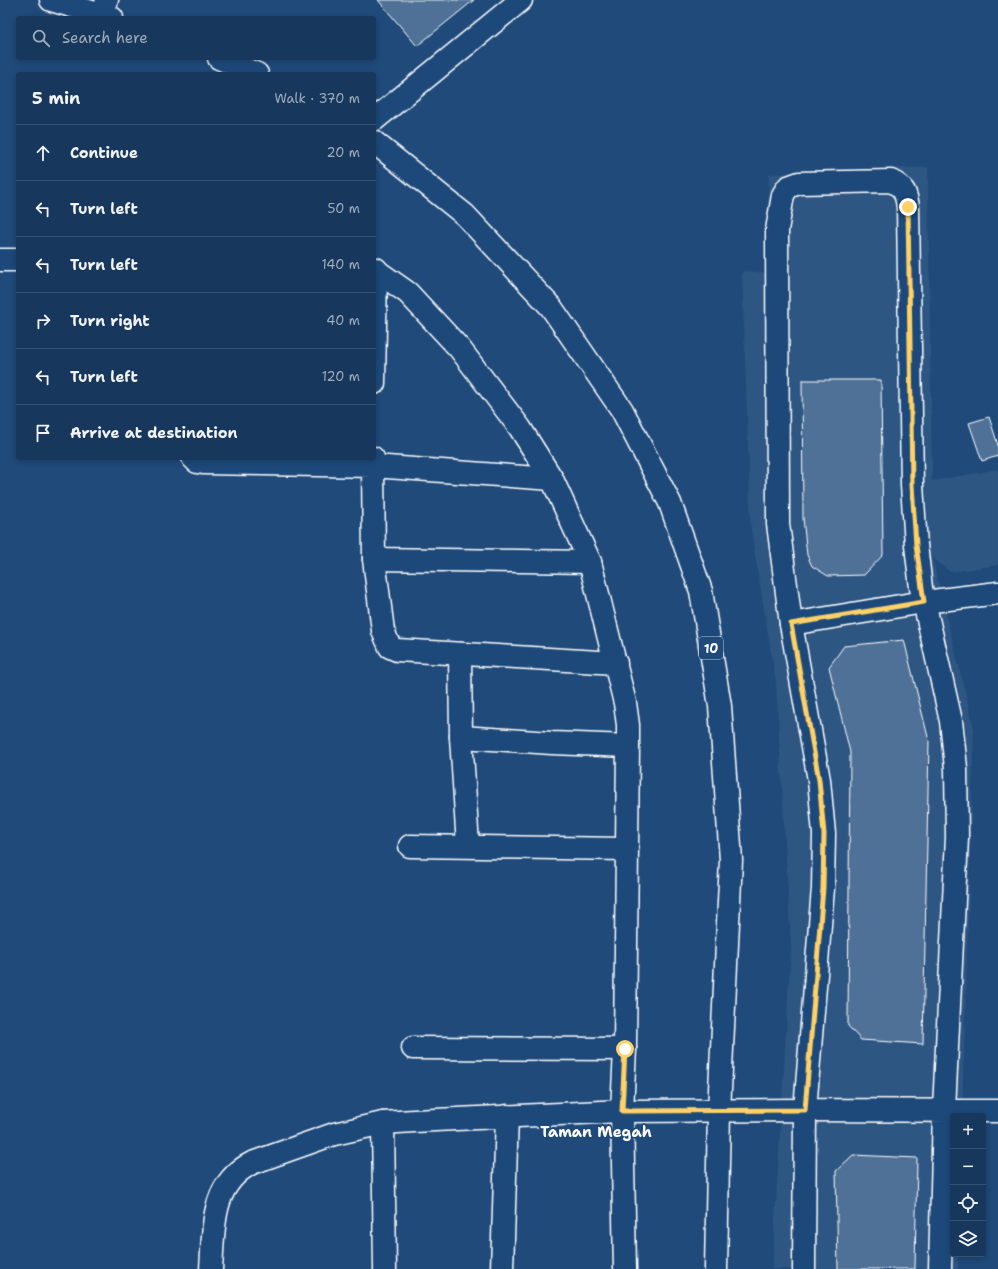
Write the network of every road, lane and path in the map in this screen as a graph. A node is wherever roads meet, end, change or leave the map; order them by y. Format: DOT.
graph roads {
  1 [pos="50,0"];
  2 [pos="522,0"];
  3 [pos="107,11"];
  4 [pos="224,60"];
  5 [pos="252,72"];
  6 [pos="376,118"];
  7 [pos="376,144"];
  8 [pos="0,260"];
  9 [pos="16,260"];
  10 [pos="376,270"];
  11 [pos="196,460"];
  12 [pos="285,461"];
  13 [pos="373,462"];
  14 [pos="552,479"];
  15 [pos="374,559"];
  16 [pos="590,562"];
  17 [pos="998,593"];
  18 [pos="924,602"];
  19 [pos="791,624"];
  20 [pos="460,654"];
  21 [pos="616,663"];
  22 [pos="461,737"];
  23 [pos="628,746"];
  24 [pos="410,846"];
  25 [pos="468,846"];
  26 [pos="626,849"];
  27 [pos="413,1048"];
  28 [pos="625,1049"];
  29 [pos="805,1110"];
  30 [pos="944,1110"];
  31 [pos="622,1111"];
  32 [pos="719,1111"];
  33 [pos="998,1111"];
  34 [pos="507,1116"];
  35 [pos="383,1123"];
  36 [pos="211,1269"];
  37 [pos="385,1269"];
  38 [pos="502,1269"];
  39 [pos="625,1269"];
  40 [pos="716,1269"];
  41 [pos="804,1269"];
  42 [pos="940,1269"];
  1 -- 3 [label="street"];
  2 -- 6 [label="street"];
  4 -- 5 [label="street"];
  7 -- 32 [label="street, 10"];
  8 -- 9 [label="street"];
  10 -- 14 [label="street"];
  11 -- 12 [label="street"];
  12 -- 13 [label="street"];
  13 -- 14 [label="street"];
  13 -- 15 [label="street"];
  14 -- 16 [label="street"];
  15 -- 16 [label="street"];
  15 -- 20 [label="street"];
  16 -- 21 [label="street"];
  17 -- 18 [label="street"];
  18 -- 19 [label="street"];
  18 -- 19 [label="street"];
  18 -- 30 [label="street"];
  19 -- 29 [label="street"];
  20 -- 21 [label="street"];
  20 -- 22 [label="street"];
  21 -- 23 [label="street"];
  22 -- 23 [label="street"];
  22 -- 25 [label="street"];
  23 -- 26 [label="street"];
  24 -- 25 [label="street"];
  25 -- 26 [label="street"];
  26 -- 28 [label="street"];
  27 -- 28 [label="street"];
  28 -- 31 [label="street"];
  29 -- 30 [label="street"];
  29 -- 32 [label="street"];
  29 -- 41 [label="street"];
  30 -- 33 [label="street"];
  30 -- 42 [label="street"];
  31 -- 32 [label="street"];
  31 -- 34 [label="street"];
  31 -- 39 [label="street"];
  32 -- 40 [label="street, 10"];
  34 -- 35 [label="street"];
  34 -- 38 [label="street"];
  35 -- 36 [label="street"];
  35 -- 37 [label="street"];
}
